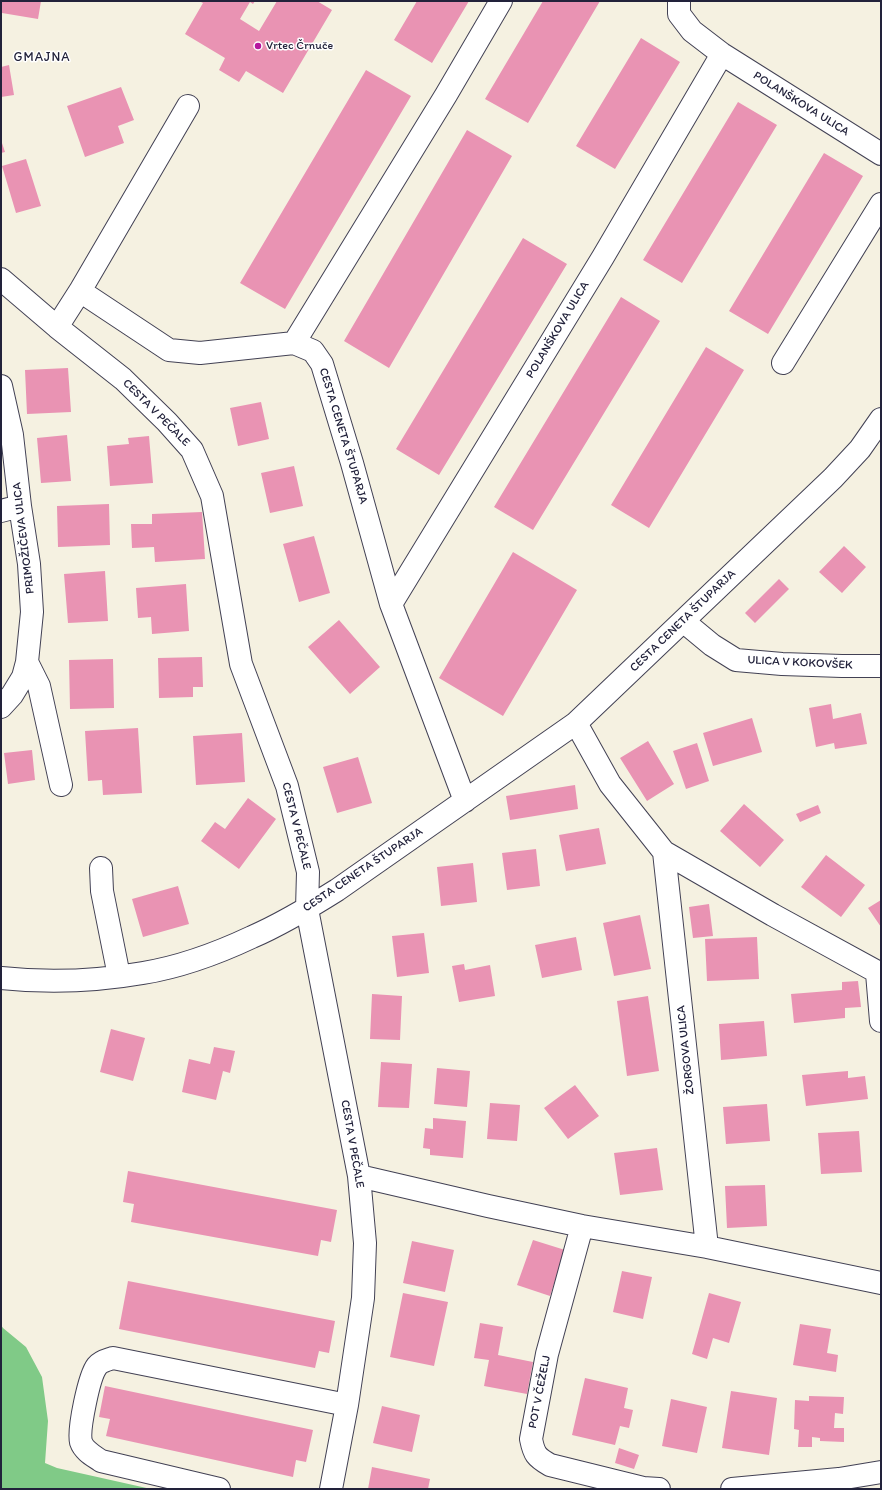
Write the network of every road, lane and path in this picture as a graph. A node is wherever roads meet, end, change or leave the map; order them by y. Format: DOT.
graph roads {
  1 [pos="501,1"];
  2 [pos="679,1"];
  3 [pos="722,54"];
  4 [pos="188,106"];
  5 [pos="881,154"];
  6 [pos="881,204"];
  7 [pos="1,279"];
  8 [pos="80,291"];
  9 [pos="57,327"];
  10 [pos="294,343"];
  11 [pos="783,363"];
  12 [pos="1,386"];
  13 [pos="881,420"];
  14 [pos="11,509"];
  15 [pos="391,604"];
  16 [pos="683,621"];
  17 [pos="27,662"];
  18 [pos="881,666"];
  19 [pos="1,707"];
  20 [pos="576,723"];
  21 [pos="61,784"];
  22 [pos="465,801"];
  23 [pos="664,852"];
  24 [pos="101,868"];
  25 [pos="307,909"];
  26 [pos="879,973"];
  27 [pos="119,976"];
  28 [pos="1,978"];
  29 [pos="881,1021"];
  30 [pos="359,1176"];
  31 [pos="582,1226"];
  32 [pos="707,1247"];
  33 [pos="881,1283"];
  34 [pos="347,1405"];
  35 [pos="881,1472"];
  36 [pos="775,1487"];
  37 [pos="219,1489"];
  38 [pos="331,1489"];
  39 [pos="660,1489"];
  40 [pos="732,1489"];
  1 -- 10 [label="street"];
  2 -- 3 [label="street, POLANŠKOVA ULICA"];
  3 -- 5 [label="street, POLANŠKOVA ULICA"];
  3 -- 15 [label="street, POLANŠKOVA ULICA"];
  4 -- 8 [label="street"];
  6 -- 11 [label="street"];
  7 -- 9 [label="street, CESTA V PEČALE"];
  8 -- 9 [label="street"];
  8 -- 10 [label="street, CESTA CENETA ŠTUPARJA"];
  9 -- 25 [label="street, CESTA V PEČALE"];
  10 -- 15 [label="street, CESTA CENETA ŠTUPARJA"];
  12 -- 14 [label="street, PRIMOŽIČEVA ULICA"];
  13 -- 16 [label="street, CESTA CENETA ŠTUPARJA"];
  14 -- 17 [label="street, PRIMOŽIČEVA ULICA"];
  15 -- 22 [label="street, CESTA CENETA ŠTUPARJA"];
  16 -- 18 [label="street, ULICA V KOKOVŠEK"];
  16 -- 20 [label="street, CESTA CENETA ŠTUPARJA"];
  17 -- 19 [label="street, PRIMOŽIČEVA ULICA"];
  17 -- 21 [label="street"];
  20 -- 22 [label="street, CESTA CENETA ŠTUPARJA"];
  20 -- 23 [label="street"];
  22 -- 25 [label="street, CESTA CENETA ŠTUPARJA"];
  23 -- 26 [label="street"];
  23 -- 32 [label="street, ŽORGOVA ULICA"];
  24 -- 27 [label="street"];
  25 -- 27 [label="street, CESTA CENETA ŠTUPARJA"];
  25 -- 30 [label="street, CESTA V PEČALE"];
  26 -- 29 [label="street"];
  27 -- 28 [label="street, CESTA CENETA ŠTUPARJA"];
  30 -- 31 [label="street"];
  30 -- 34 [label="street, CESTA V PEČALE"];
  31 -- 32 [label="street"];
  31 -- 39 [label="street, POT V ČEŽELJ"];
  32 -- 33 [label="street"];
  34 -- 37 [label="street"];
  34 -- 38 [label="street, CESTA V PEČALE"];
  35 -- 36 [label="street"];
  36 -- 40 [label="street"];
}
